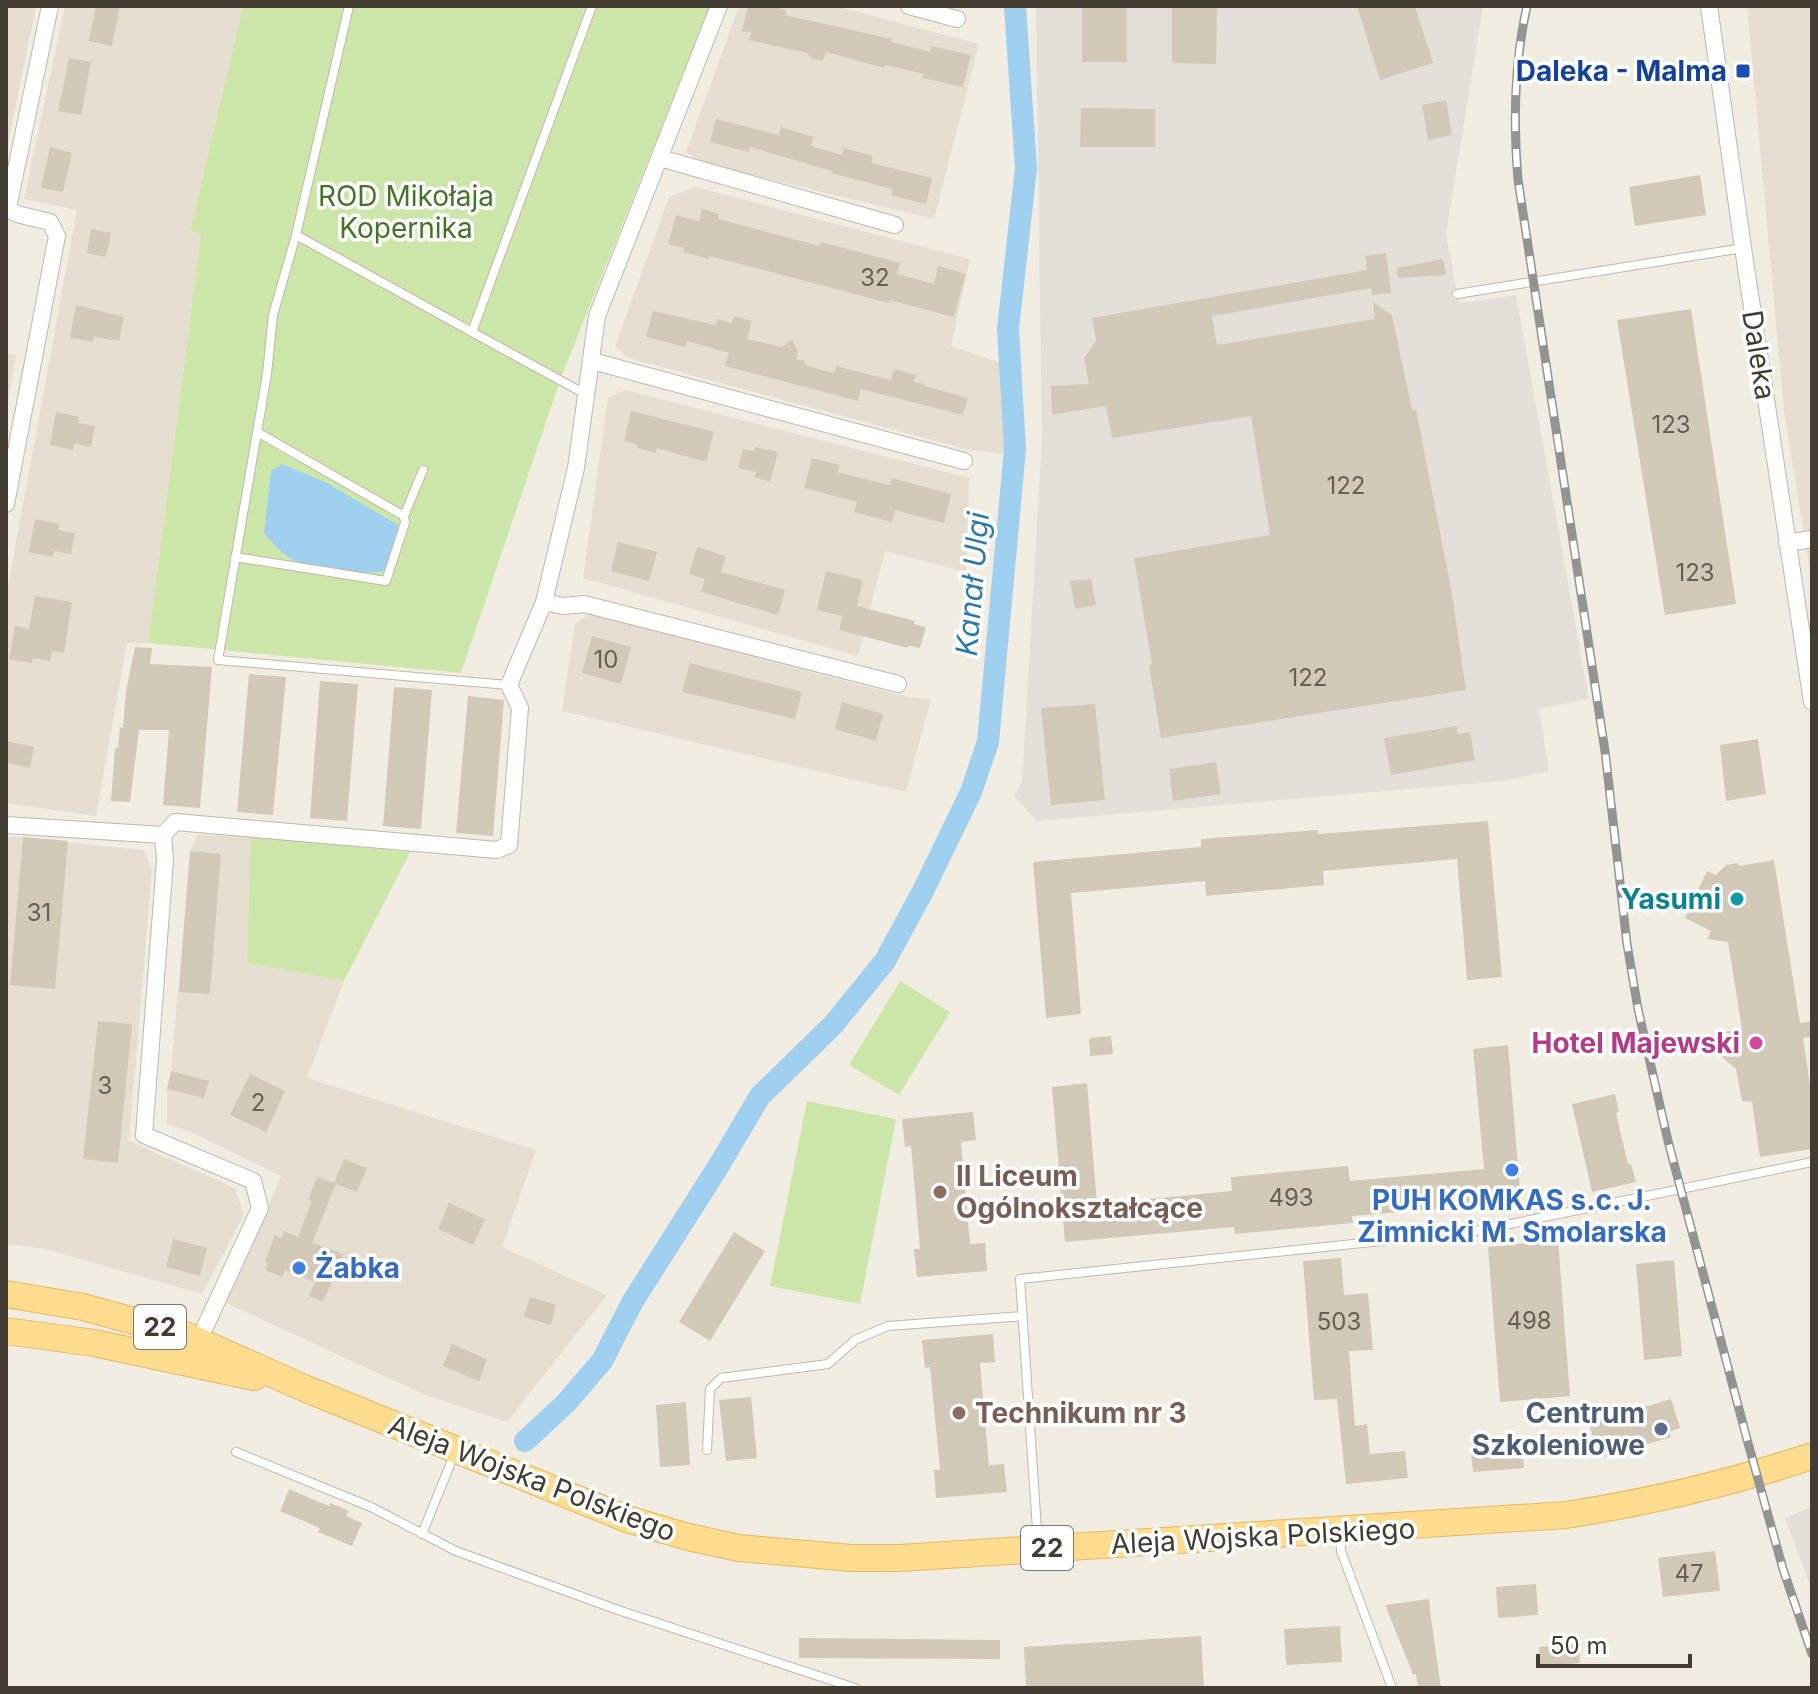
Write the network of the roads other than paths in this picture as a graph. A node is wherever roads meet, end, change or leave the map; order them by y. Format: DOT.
graph roads {
  1 [pos="50,6"];
  2 [pos="349,6"];
  3 [pos="592,6"];
  4 [pos="719,6"];
  5 [pos="909,6"];
  6 [pos="1709,6"];
  7 [pos="957,19"];
  8 [pos="660,158"];
  9 [pos="895,225"];
  10 [pos="296,235"];
  11 [pos="1743,248"];
  12 [pos="1457,294"];
  13 [pos="472,332"];
  14 [pos="592,361"];
  15 [pos="587,395"];
  16 [pos="257,432"];
  17 [pos="964,461"];
  18 [pos="423,470"];
  19 [pos="6,504"];
  20 [pos="404,516"];
  21 [pos="1812,539"];
  22 [pos="1787,543"];
  23 [pos="235,557"];
  24 [pos="544,602"];
  25 [pos="898,684"];
  26 [pos="509,685"];
  27 [pos="1812,702"];
  28 [pos="6,825"];
  29 [pos="163,835"];
  30 [pos="1812,1162"];
  31 [pos="6,1294"];
  32 [pos="1023,1316"];
  33 [pos="6,1331"];
  34 [pos="199,1340"];
  35 [pos="304,1388"];
  36 [pos="456,1450"];
  37 [pos="707,1450"];
  38 [pos="236,1452"];
  39 [pos="1812,1456"];
  40 [pos="1340,1531"];
  41 [pos="422,1534"];
  42 [pos="1039,1549"];
  43 [pos="855,1688"];
  44 [pos="1392,1688"];
  1 -- 19 [label="street"];
  2 -- 10 [label="lane"];
  3 -- 13 [label="lane"];
  4 -- 8 [label="street"];
  5 -- 7 [label="street"];
  6 -- 11 [label="street, Daleka"];
  8 -- 9 [label="street"];
  8 -- 14 [label="street"];
  10 -- 13 [label="lane"];
  10 -- 16 [label="lane"];
  11 -- 12 [label="lane"];
  11 -- 22 [label="street, Daleka"];
  13 -- 15 [label="lane"];
  14 -- 15 [label="street"];
  14 -- 17 [label="street"];
  15 -- 24 [label="street"];
  16 -- 20 [label="lane"];
  16 -- 23 [label="lane"];
  18 -- 20 [label="lane"];
  20 -- 23 [label="lane"];
  21 -- 22 [label="street"];
  22 -- 27 [label="street, Daleka"];
  23 -- 26 [label="lane"];
  24 -- 25 [label="street"];
  24 -- 26 [label="street"];
  26 -- 29 [label="street"];
  28 -- 29 [label="street"];
  29 -- 34 [label="street"];
  30 -- 32 [label="lane"];
  31 -- 34 [label="main road, Aleja Wojska Polskiego / 22"];
  32 -- 37 [label="lane"];
  32 -- 42 [label="lane"];
  33 -- 35 [label="main road, Aleja Wojska Polskiego / 22"];
  34 -- 35 [label="main road, Aleja Wojska Polskiego / 22"];
  35 -- 36 [label="main road, Aleja Wojska Polskiego / 22"];
  36 -- 41 [label="lane"];
  36 -- 42 [label="main road, Aleja Wojska Polskiego / 22"];
  38 -- 41 [label="lane"];
  39 -- 40 [label="main road, Aleja Wojska Polskiego / 22"];
  40 -- 42 [label="main road, Aleja Wojska Polskiego / 22"];
  40 -- 44 [label="lane"];
  41 -- 43 [label="lane"];
}
